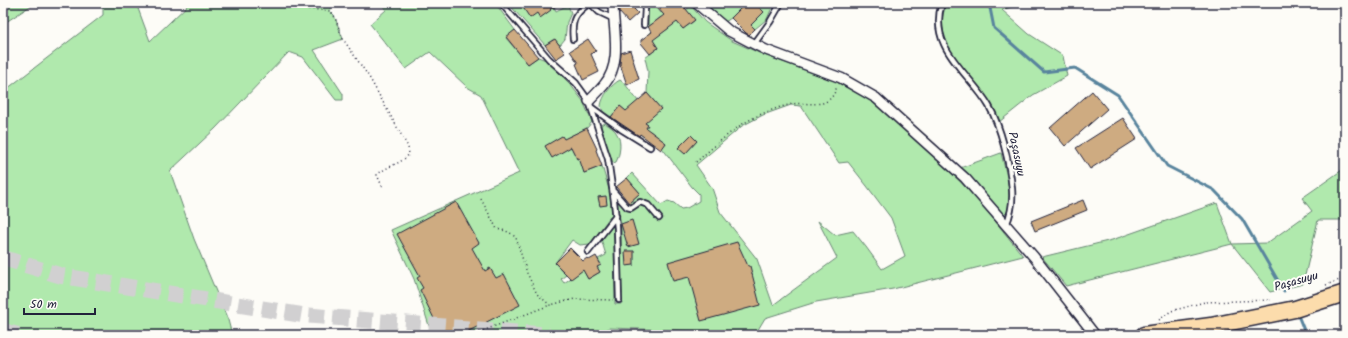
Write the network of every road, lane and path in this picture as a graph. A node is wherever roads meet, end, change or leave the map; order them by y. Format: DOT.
graph roads {
  1 [pos="303,3"];
  2 [pos="501,3"];
  3 [pos="613,3"];
  4 [pos="647,3"];
  5 [pos="696,3"];
  6 [pos="781,3"];
  7 [pos="942,3"];
  8 [pos="614,19"];
  9 [pos="644,25"];
  10 [pos="572,39"];
  11 [pos="754,44"];
  12 [pos="837,76"];
  13 [pos="590,104"];
  14 [pos="650,147"];
  15 [pos="696,162"];
  16 [pos="383,188"];
  17 [pos="613,192"];
  18 [pos="481,199"];
  19 [pos="616,216"];
  20 [pos="659,218"];
  21 [pos="1006,226"];
  22 [pos="588,252"];
  23 [pos="1345,278"];
  24 [pos="1320,287"];
  25 [pos="1345,294"];
  26 [pos="619,300"];
  27 [pos="1275,300"];
  28 [pos="550,305"];
  29 [pos="1156,322"];
  30 [pos="1093,333"];
  31 [pos="1141,333"];
  32 [pos="472,335"];
  1 -- 16 [label="path"];
  2 -- 13 [label="lane"];
  3 -- 8 [label="street"];
  4 -- 9 [label="lane"];
  5 -- 11 [label="street"];
  6 -- 11 [label="lane"];
  7 -- 21 [label="lane, Paşasuyu"];
  8 -- 10 [label="lane"];
  8 -- 13 [label="street"];
  11 -- 12 [label="street"];
  12 -- 15 [label="path"];
  12 -- 21 [label="street"];
  13 -- 14 [label="lane"];
  13 -- 17 [label="lane"];
  17 -- 19 [label="lane"];
  17 -- 20 [label="lane"];
  18 -- 28 [label="path"];
  19 -- 22 [label="lane"];
  19 -- 26 [label="lane"];
  21 -- 30 [label="street"];
  23 -- 24 [label="path, Paşasuyu"];
  25 -- 31 [label="highway"];
  26 -- 28 [label="path"];
  27 -- 29 [label="path, Paşasuyu"];
  28 -- 32 [label="path"];
  30 -- 31 [label="path"];
}
